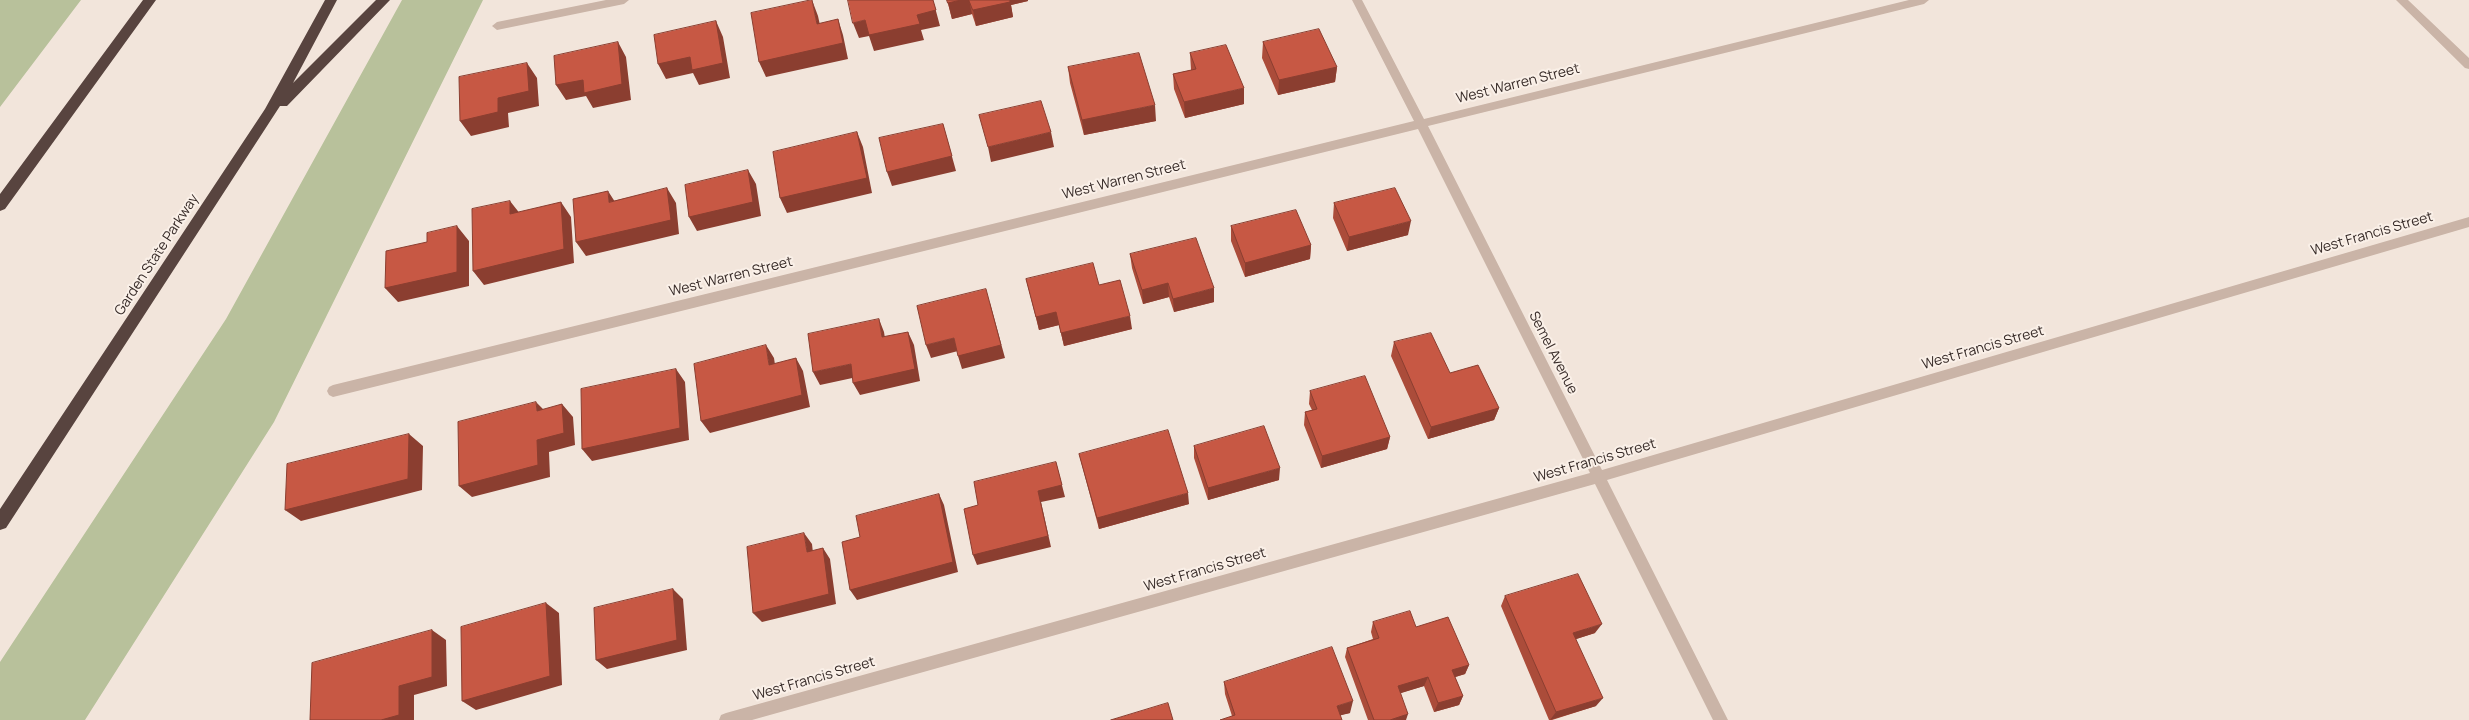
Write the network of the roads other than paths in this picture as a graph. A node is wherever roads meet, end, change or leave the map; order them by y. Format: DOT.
graph roads {
  1 [pos="150,0"];
  2 [pos="331,0"];
  3 [pos="384,0"];
  4 [pos="624,0"];
  5 [pos="1357,0"];
  6 [pos="1924,0"];
  7 [pos="2401,0"];
  8 [pos="497,26"];
  9 [pos="2469,65"];
  10 [pos="270,113"];
  11 [pos="1421,123"];
  12 [pos="0,205"];
  13 [pos="2469,222"];
  14 [pos="333,391"];
  15 [pos="1598,478"];
  16 [pos="0,523"];
  17 [pos="726,720"];
  18 [pos="1721,720"];
  1 -- 12 [label="highway"];
  2 -- 10 [label="highway, Garden State Parkway"];
  3 -- 10 [label="highway"];
  4 -- 8 [label="street"];
  5 -- 11 [label="street, Semel Avenue"];
  6 -- 11 [label="street, West Warren Street"];
  7 -- 9 [label="street"];
  10 -- 16 [label="highway, Garden State Parkway"];
  11 -- 14 [label="street, West Warren Street"];
  11 -- 15 [label="street, Semel Avenue"];
  13 -- 15 [label="street, West Francis Street"];
  15 -- 17 [label="street, West Francis Street"];
  15 -- 18 [label="street, Semel Avenue"];
}
